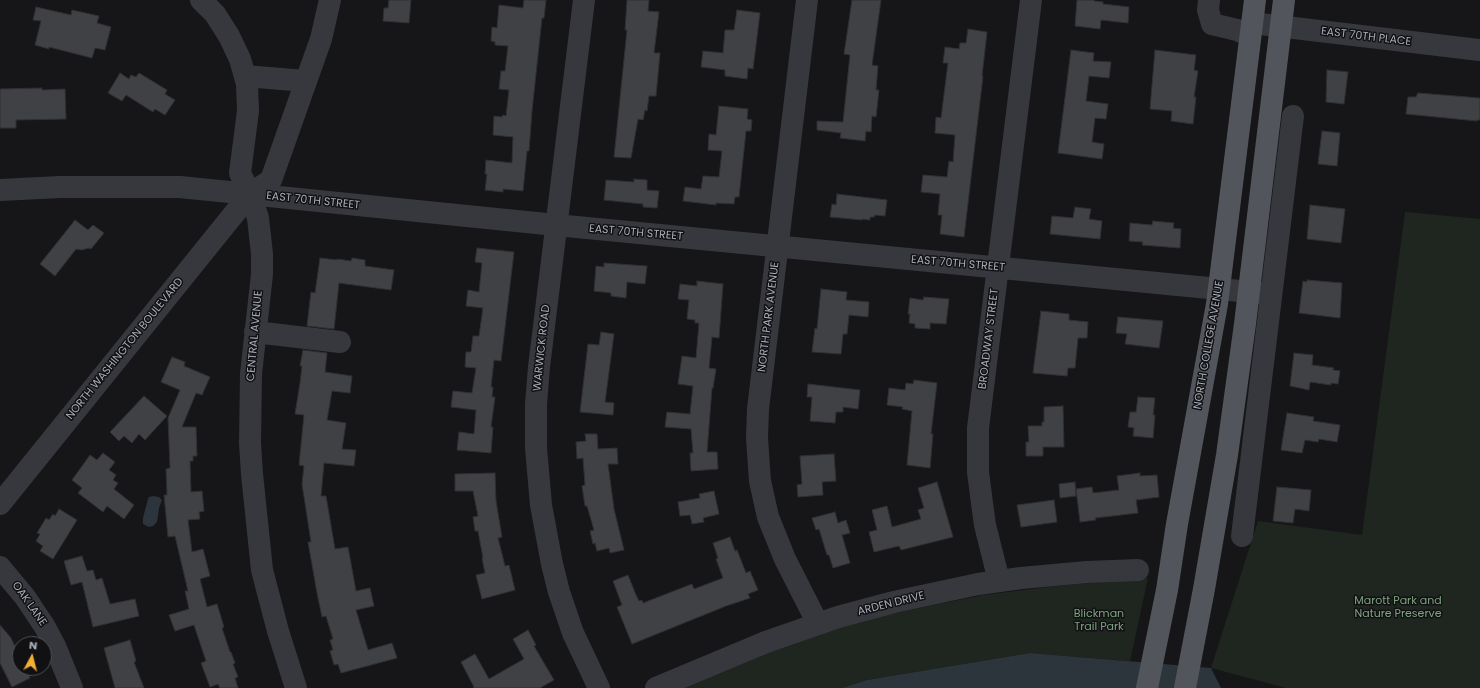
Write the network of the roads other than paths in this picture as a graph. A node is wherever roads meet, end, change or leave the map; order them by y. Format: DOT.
graph roads {
  1 [pos="201,0"];
  2 [pos="330,0"];
  3 [pos="584,0"];
  4 [pos="807,0"];
  5 [pos="1031,0"];
  6 [pos="1209,0"];
  7 [pos="1255,0"];
  8 [pos="1284,0"];
  9 [pos="1281,27"];
  10 [pos="1251,30"];
  11 [pos="1480,50"];
  12 [pos="245,76"];
  13 [pos="305,81"];
  14 [pos="1293,116"];
  15 [pos="0,190"];
  16 [pos="250,194"];
  17 [pos="556,225"];
  18 [pos="778,246"];
  19 [pos="998,267"];
  20 [pos="1219,289"];
  21 [pos="1249,291"];
  22 [pos="1271,294"];
  23 [pos="255,332"];
  24 [pos="340,342"];
  25 [pos="0,504"];
  26 [pos="1242,536"];
  27 [pos="0,567"];
  28 [pos="1138,570"];
  29 [pos="1000,581"];
  30 [pos="818,624"];
  31 [pos="72,688"];
  32 [pos="296,688"];
  33 [pos="599,688"];
  34 [pos="656,688"];
  35 [pos="1148,688"];
  36 [pos="1185,688"];
  1 -- 12 [label="street"];
  2 -- 13 [label="street"];
  3 -- 17 [label="street, WARWICK ROAD"];
  4 -- 18 [label="street, NORTH PARK AVENUE"];
  5 -- 19 [label="street, BROADWAY STREET"];
  6 -- 10 [label="street, EAST 70TH PLACE"];
  7 -- 10 [label="main road, NORTH COLLEGE AVENUE"];
  8 -- 9 [label="main road"];
  9 -- 10 [label="street, EAST 70TH PLACE"];
  9 -- 11 [label="street, EAST 70TH PLACE"];
  9 -- 21 [label="main road"];
  10 -- 20 [label="main road, NORTH COLLEGE AVENUE"];
  12 -- 13 [label="street"];
  12 -- 16 [label="street, CENTRAL AVENUE"];
  13 -- 16 [label="street"];
  14 -- 22 [label="street"];
  15 -- 16 [label="street, EAST 70TH STREET"];
  16 -- 17 [label="street, EAST 70TH STREET"];
  16 -- 23 [label="street, CENTRAL AVENUE"];
  16 -- 25 [label="street, NORTH WASHINGTON BOULEVARD"];
  17 -- 18 [label="street, EAST 70TH STREET"];
  17 -- 33 [label="street, WARWICK ROAD"];
  18 -- 19 [label="street, EAST 70TH STREET"];
  18 -- 30 [label="street, NORTH PARK AVENUE"];
  19 -- 20 [label="street, EAST 70TH STREET"];
  19 -- 29 [label="street, BROADWAY STREET"];
  20 -- 21 [label="street, EAST 70TH STREET"];
  20 -- 35 [label="main road, NORTH COLLEGE AVENUE"];
  21 -- 22 [label="street, EAST 70TH STREET"];
  21 -- 36 [label="main road"];
  22 -- 26 [label="street"];
  23 -- 24 [label="street"];
  23 -- 32 [label="street, CENTRAL AVENUE"];
  27 -- 31 [label="street, OAK LANE"];
  28 -- 29 [label="street, ARDEN DRIVE"];
  29 -- 30 [label="street, ARDEN DRIVE"];
  30 -- 34 [label="street, ARDEN DRIVE"];
}
